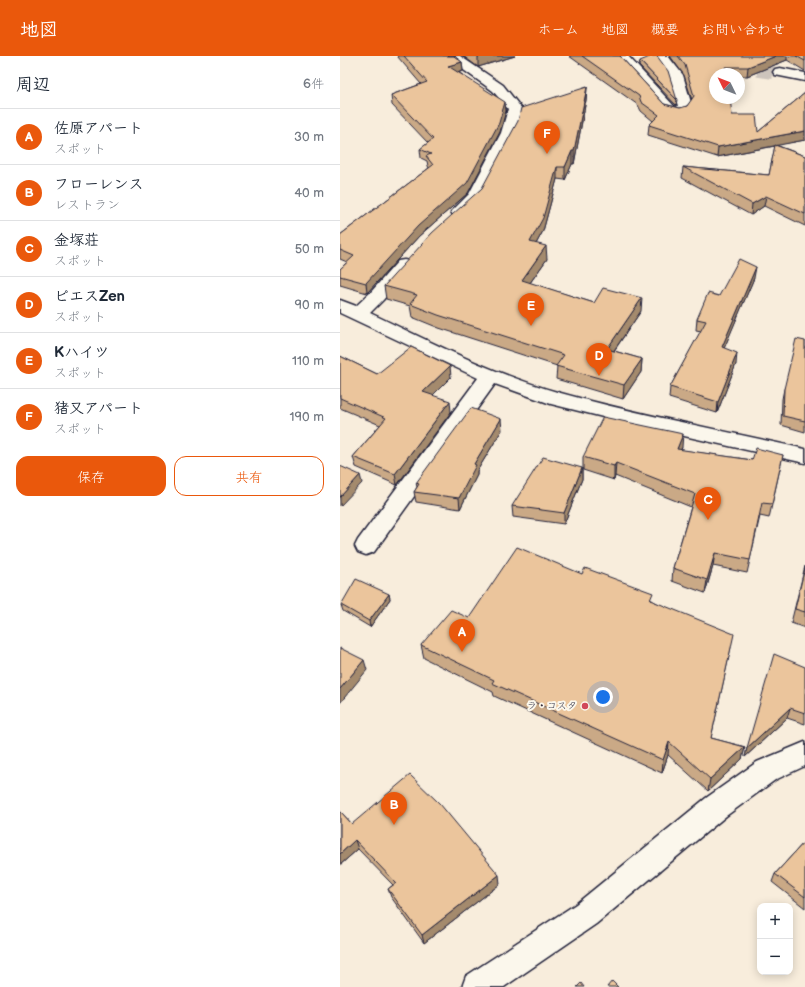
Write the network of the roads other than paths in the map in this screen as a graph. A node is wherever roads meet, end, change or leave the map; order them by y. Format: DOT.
graph roads {
  1 [pos="451,56"];
  2 [pos="621,56"];
  3 [pos="661,56"];
  4 [pos="780,72"];
  5 [pos="805,77"];
  6 [pos="448,221"];
  7 [pos="416,252"];
  8 [pos="348,311"];
  9 [pos="491,375"];
  10 [pos="805,456"];
  11 [pos="366,546"];
  12 [pos="805,754"];
  13 [pos="477,987"];
  1 -- 6 [label="street"];
  2 -- 3 [label="street"];
  4 -- 5 [label="street"];
  7 -- 8 [label="street"];
  8 -- 9 [label="street"];
  9 -- 10 [label="street"];
  9 -- 11 [label="street"];
  12 -- 13 [label="street"];
}
